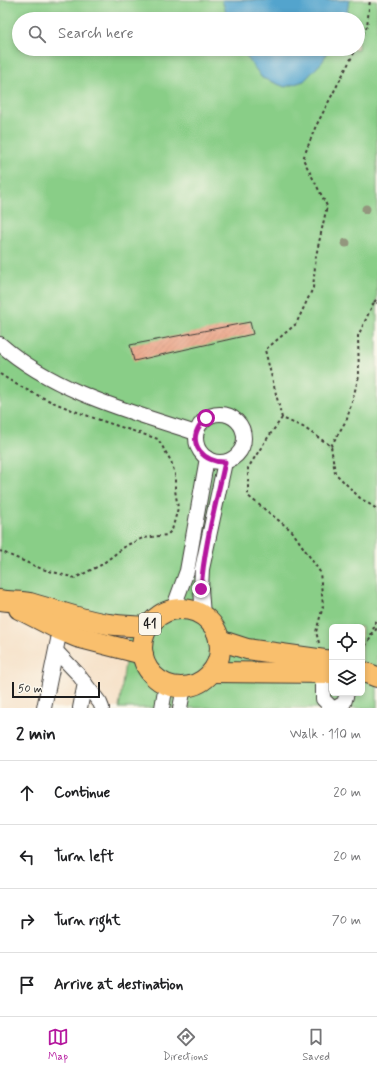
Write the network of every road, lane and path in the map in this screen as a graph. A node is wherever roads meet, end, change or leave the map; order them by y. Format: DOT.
graph roads {
  1 [pos="370,0"];
  2 [pos="365,30"];
  3 [pos="352,56"];
  4 [pos="377,299"];
  5 [pos="376,303"];
  6 [pos="0,344"];
  7 [pos="0,374"];
  8 [pos="282,418"];
  9 [pos="196,433"];
  10 [pos="331,446"];
  11 [pos="207,458"];
  12 [pos="225,462"];
  13 [pos="377,509"];
  14 [pos="0,551"];
  15 [pos="6,601"];
  16 [pos="173,609"];
  17 [pos="203,615"];
  18 [pos="377,619"];
  19 [pos="148,627"];
  20 [pos="377,628"];
  21 [pos="60,630"];
  22 [pos="370,637"];
  23 [pos="219,640"];
  24 [pos="365,646"];
  25 [pos="56,651"];
  26 [pos="143,654"];
  27 [pos="328,666"];
  28 [pos="212,672"];
  29 [pos="84,683"];
  30 [pos="175,686"];
  31 [pos="346,696"];
  32 [pos="44,708"];
  33 [pos="80,708"];
  34 [pos="102,708"];
  35 [pos="162,708"];
  36 [pos="180,708"];
  37 [pos="333,708"];
  1 -- 2 [label="path"];
  3 -- 8 [label="path"];
  4 -- 5 [label="path"];
  5 -- 10 [label="path"];
  6 -- 9 [label="lane"];
  7 -- 14 [label="path"];
  8 -- 10 [label="path"];
  8 -- 27 [label="path"];
  9 -- 11 [label="lane"];
  9 -- 12 [label="lane"];
  10 -- 13 [label="path"];
  11 -- 12 [label="lane"];
  11 -- 16 [label="lane"];
  12 -- 17 [label="lane"];
  15 -- 19 [label="highway, 41"];
  15 -- 21 [label="highway, 41"];
  16 -- 17 [label="highway, 41"];
  16 -- 19 [label="highway, 41"];
  17 -- 23 [label="highway"];
  18 -- 22 [label="path"];
  19 -- 26 [label="highway, 41"];
  20 -- 22 [label="path"];
  21 -- 25 [label="lane"];
  21 -- 26 [label="highway, 41"];
  22 -- 24 [label="path"];
  23 -- 27 [label="highway"];
  23 -- 28 [label="highway"];
  25 -- 29 [label="lane"];
  25 -- 32 [label="lane"];
  26 -- 30 [label="highway, 41"];
  27 -- 28 [label="highway"];
  27 -- 37 [label="lane"];
  28 -- 30 [label="highway"];
  29 -- 33 [label="lane"];
  29 -- 34 [label="lane"];
  30 -- 35 [label="lane"];
  30 -- 36 [label="lane"];
  31 -- 37 [label="lane"];
}
